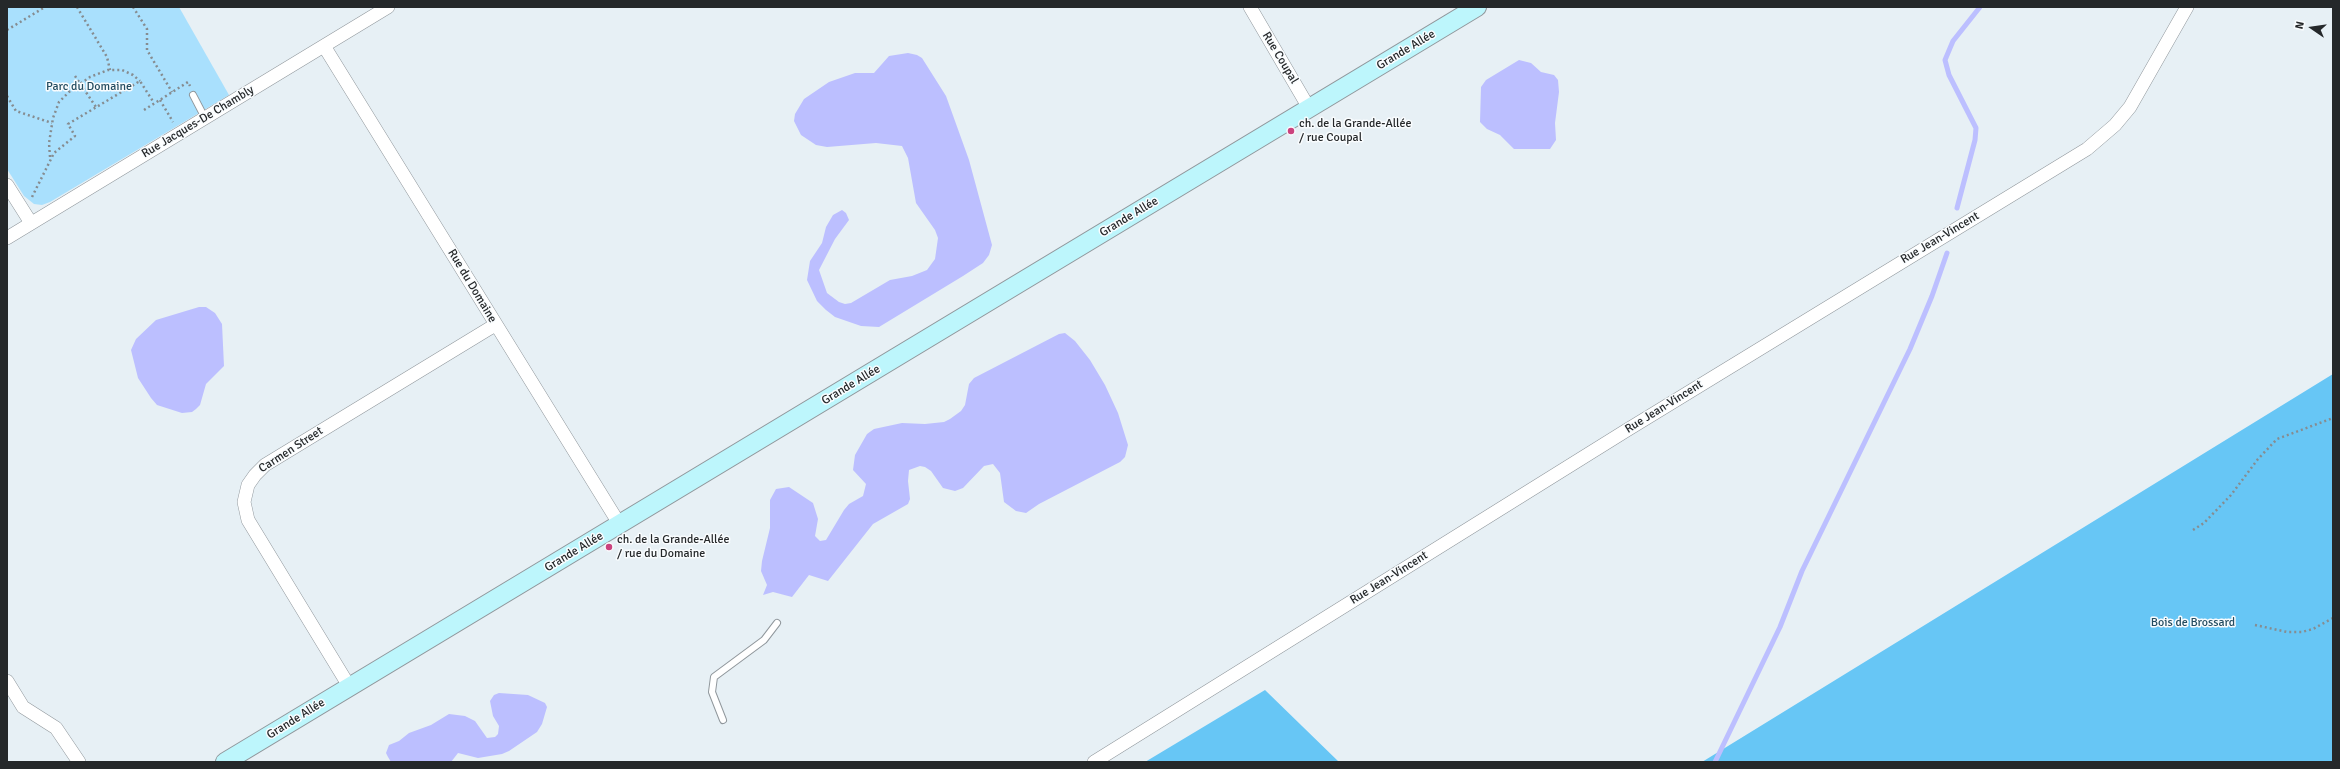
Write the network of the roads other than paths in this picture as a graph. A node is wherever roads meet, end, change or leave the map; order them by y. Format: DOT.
graph roads {
  1 [pos="388,7"];
  2 [pos="1250,7"];
  3 [pos="1477,7"];
  4 [pos="2187,7"];
  5 [pos="324,46"];
  6 [pos="193,93"];
  7 [pos="1309,108"];
  8 [pos="206,118"];
  9 [pos="7,185"];
  10 [pos="30,223"];
  11 [pos="7,238"];
  12 [pos="495,325"];
  13 [pos="620,525"];
  14 [pos="777,623"];
  15 [pos="7,681"];
  16 [pos="348,686"];
  17 [pos="723,720"];
  18 [pos="79,762"];
  19 [pos="225,762"];
  20 [pos="1094,762"];
  1 -- 5 [label="street, Rue Jacques-De Chambly"];
  2 -- 7 [label="street, Rue Coupal"];
  3 -- 7 [label="street, Grande Allée"];
  4 -- 20 [label="street, Rue Jean-Vincent"];
  5 -- 8 [label="street, Rue Jacques-De Chambly"];
  5 -- 12 [label="street, Rue du Domaine"];
  6 -- 8 [label="lane"];
  7 -- 13 [label="street, Grande Allée"];
  8 -- 10 [label="street, Rue Jacques-De Chambly"];
  9 -- 10 [label="street"];
  10 -- 11 [label="street, Rue Jacques-De Chambly"];
  12 -- 13 [label="street, Rue du Domaine"];
  12 -- 16 [label="street, Carmen Street"];
  13 -- 16 [label="street, Grande Allée"];
  14 -- 17 [label="lane"];
  15 -- 18 [label="street"];
  16 -- 19 [label="street, Grande Allée"];
}
